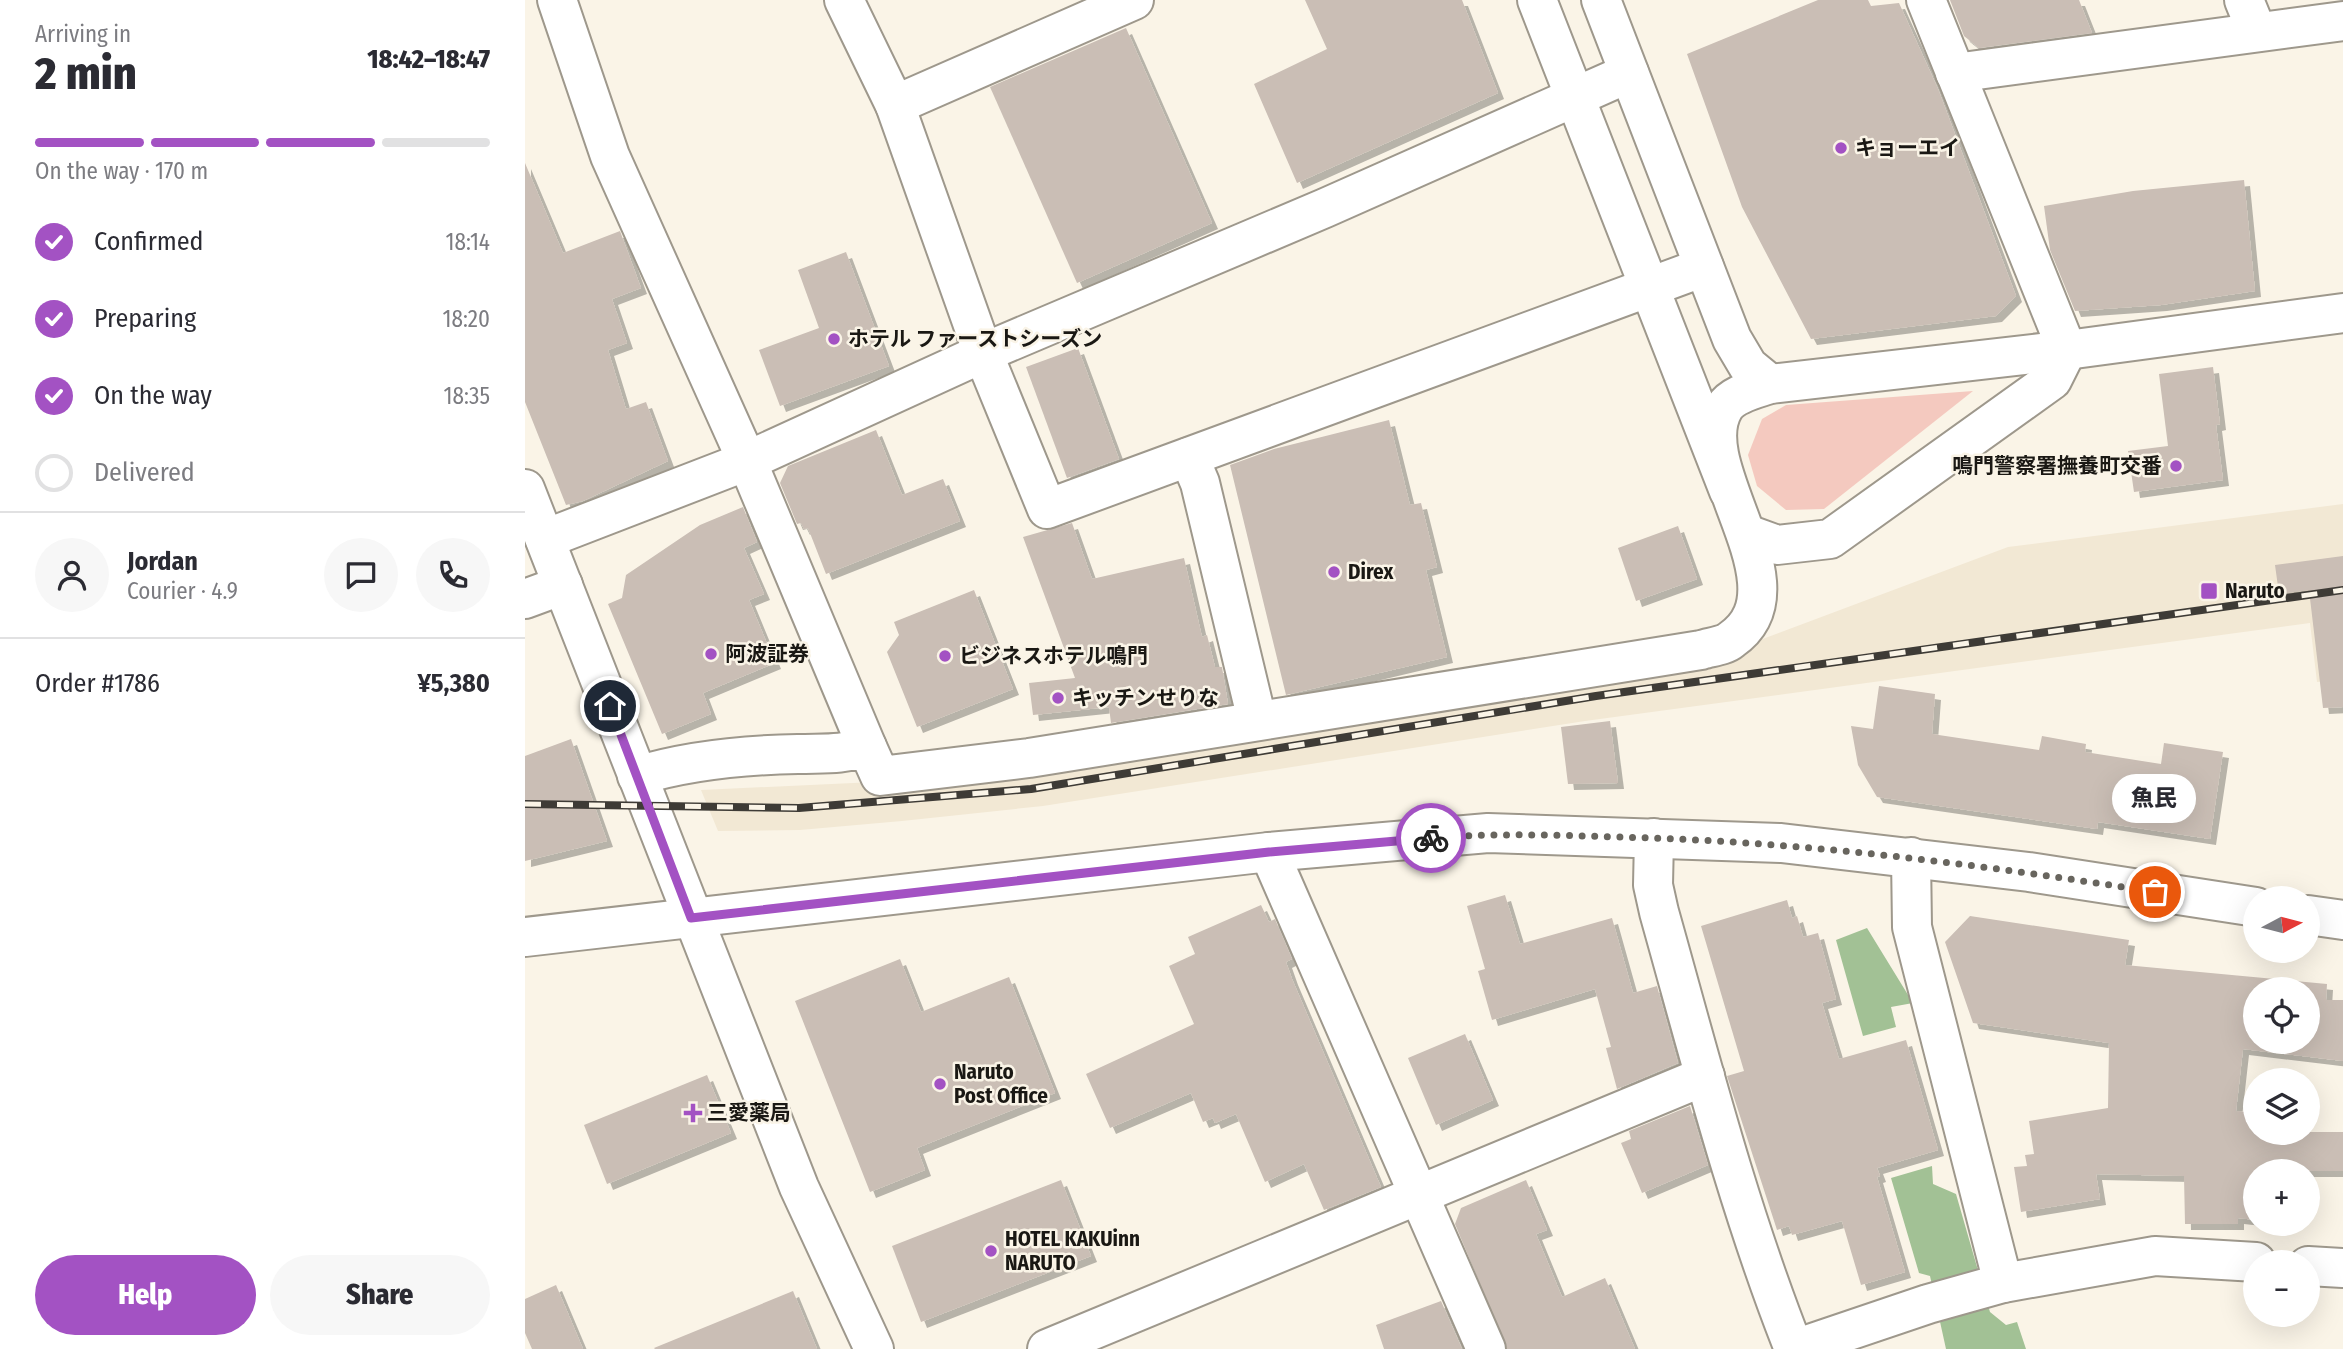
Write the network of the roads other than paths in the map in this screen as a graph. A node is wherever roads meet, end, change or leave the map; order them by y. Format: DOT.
graph roads {
  1 [pos="557,0"];
  2 [pos="845,0"];
  3 [pos="1135,0"];
  4 [pos="1537,0"];
  5 [pos="1601,0"];
  6 [pos="1926,0"];
  7 [pos="2250,16"];
  8 [pos="2343,21"];
  9 [pos="1629,73"];
  10 [pos="1955,73"];
  11 [pos="1575,97"];
  12 [pos="895,105"];
  13 [pos="1704,267"];
  14 [pos="1648,288"];
  15 [pos="2343,313"];
  16 [pos="2067,350"];
  17 [pos="983,353"];
  18 [pos="1770,384"];
  19 [pos="1189,457"];
  20 [pos="747,461"];
  21 [pos="525,489"];
  22 [pos="1729,491"];
  23 [pos="1747,534"];
  24 [pos="545,539"];
  25 [pos="563,585"];
  26 [pos="525,599"];
  27 [pos="1257,720"];
  28 [pos="867,747"];
  29 [pos="637,776"];
  30 [pos="1654,838"];
  31 [pos="1269,852"];
  32 [pos="1910,857"];
  33 [pos="2243,905"];
  34 [pos="2321,917"];
  35 [pos="691,918"];
  36 [pos="2343,920"];
  37 [pos="525,937"];
  38 [pos="1705,1076"];
  39 [pos="1419,1194"];
  40 [pos="2243,1261"];
  41 [pos="2320,1267"];
  42 [pos="2343,1268"];
  43 [pos="1996,1285"];
  44 [pos="874,1349"];
  45 [pos="1047,1349"];
  46 [pos="1486,1349"];
  47 [pos="1795,1349"];
  1 -- 20 [label="main road"];
  2 -- 12 [label="main road"];
  3 -- 12 [label="main road"];
  4 -- 11 [label="main road"];
  5 -- 9 [label="main road"];
  6 -- 10 [label="main road"];
  7 -- 8 [label="main road"];
  7 -- 10 [label="main road"];
  9 -- 11 [label="main road"];
  9 -- 13 [label="main road"];
  10 -- 16 [label="main road"];
  11 -- 14 [label="main road"];
  11 -- 17 [label="main road"];
  12 -- 17 [label="main road"];
  13 -- 14 [label="main road"];
  13 -- 18 [label="main road"];
  14 -- 19 [label="main road"];
  14 -- 22 [label="main road"];
  15 -- 16 [label="main road"];
  16 -- 18 [label="main road"];
  16 -- 23 [label="main road"];
  17 -- 19 [label="main road"];
  17 -- 20 [label="main road"];
  18 -- 22 [label="main road"];
  19 -- 27 [label="main road"];
  20 -- 24 [label="main road"];
  20 -- 28 [label="main road"];
  21 -- 24 [label="main road"];
  22 -- 23 [label="main road"];
  23 -- 27 [label="main road"];
  24 -- 25 [label="main road"];
  25 -- 26 [label="main road"];
  25 -- 29 [label="main road"];
  27 -- 28 [label="main road"];
  28 -- 29 [label="main road"];
  29 -- 35 [label="main road"];
  30 -- 31 [label="main road"];
  30 -- 32 [label="main road"];
  30 -- 38 [label="main road"];
  31 -- 35 [label="main road"];
  31 -- 39 [label="main road"];
  32 -- 33 [label="main road"];
  32 -- 43 [label="main road"];
  34 -- 36 [label="main road"];
  35 -- 37 [label="main road"];
  35 -- 44 [label="main road"];
  38 -- 39 [label="main road"];
  38 -- 47 [label="main road"];
  39 -- 45 [label="main road"];
  39 -- 46 [label="main road"];
  40 -- 43 [label="main road"];
  41 -- 42 [label="main road"];
  43 -- 47 [label="main road"];
}
